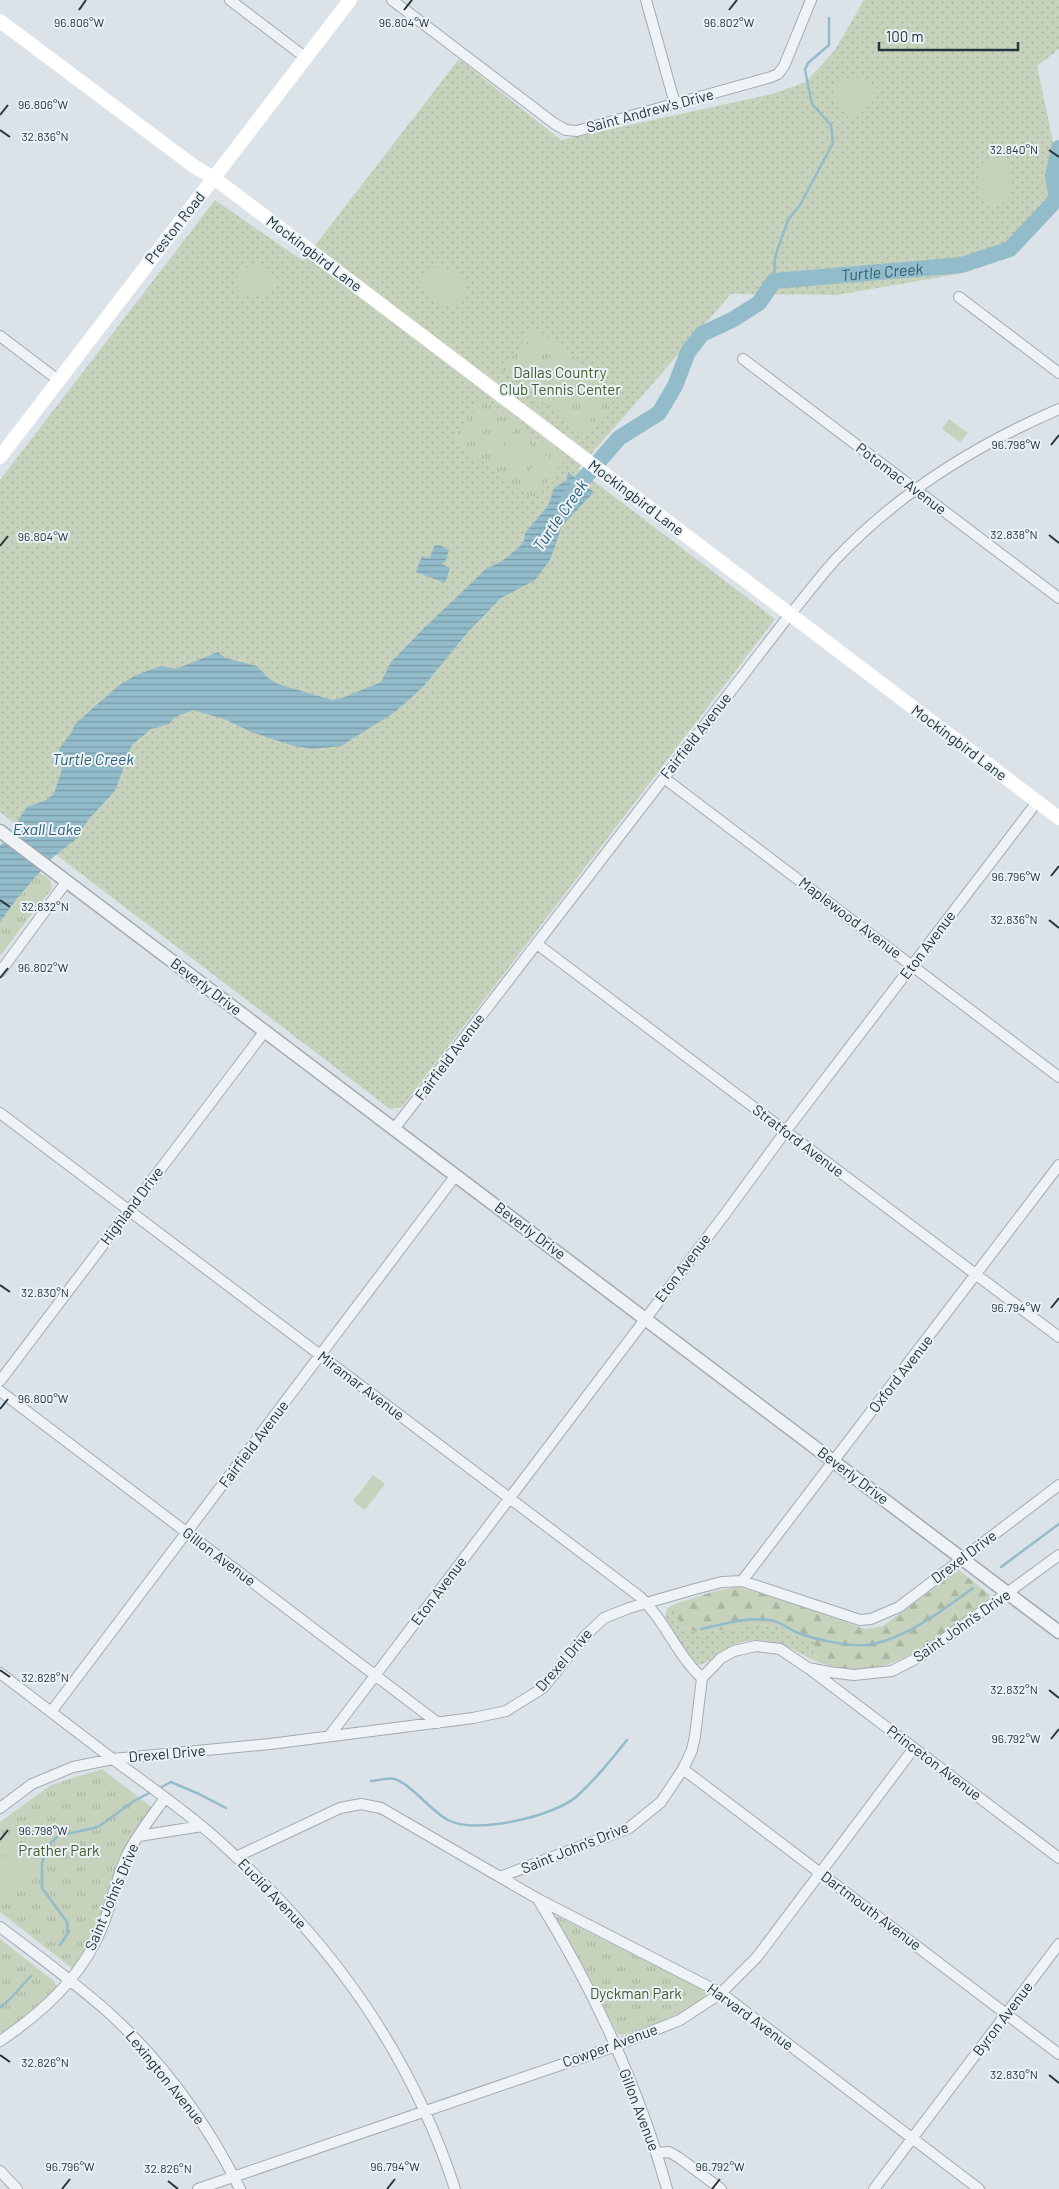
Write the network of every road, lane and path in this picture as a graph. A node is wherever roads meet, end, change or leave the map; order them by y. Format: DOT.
graph roads {
  1 [pos="230,0"];
  2 [pos="350,0"];
  3 [pos="392,0"];
  4 [pos="646,0"];
  5 [pos="811,0"];
  6 [pos="0,11"];
  7 [pos="0,21"];
  8 [pos="306,58"];
  9 [pos="68,67"];
  10 [pos="675,104"];
  11 [pos="214,178"];
  12 [pos="959,297"];
  13 [pos="0,336"];
  14 [pos="743,359"];
  15 [pos="1059,373"];
  16 [pos="58,380"];
  17 [pos="1059,410"];
  18 [pos="0,457"];
  19 [pos="916,490"];
  20 [pos="1059,598"];
  21 [pos="790,615"];
  22 [pos="664,778"];
  23 [pos="1037,802"];
  24 [pos="1059,818"];
  25 [pos="2,833"];
  26 [pos="67,881"];
  27 [pos="537,944"];
  28 [pos="913,965"];
  29 [pos="0,972"];
  30 [pos="265,1031"];
  31 [pos="1059,1077"];
  32 [pos="0,1113"];
  33 [pos="394,1129"];
  34 [pos="785,1132"];
  35 [pos="1059,1165"];
  36 [pos="456,1175"];
  37 [pos="129,1210"];
  38 [pos="976,1276"];
  39 [pos="645,1318"];
  40 [pos="1059,1337"];
  41 [pos="320,1355"];
  42 [pos="0,1381"];
  43 [pos="0,1392"];
  44 [pos="833,1461"];
  45 [pos="1059,1486"];
  46 [pos="509,1498"];
  47 [pos="187,1532"];
  48 [pos="1059,1555"];
  49 [pos="962,1558"];
  50 [pos="742,1581"];
  51 [pos="1008,1593"];
  52 [pos="647,1604"];
  53 [pos="1059,1632"];
  54 [pos="808,1668"];
  55 [pos="0,1673"];
  56 [pos="374,1675"];
  57 [pos="702,1678"];
  58 [pos="51,1712"];
  59 [pos="438,1723"];
  60 [pos="330,1735"];
  61 [pos="914,1748"];
  62 [pos="113,1759"];
  63 [pos="683,1769"];
  64 [pos="163,1797"];
  65 [pos="0,1808"];
  66 [pos="202,1826"];
  67 [pos="139,1836"];
  68 [pos="236,1857"];
  69 [pos="1059,1858"];
  70 [pos="821,1873"];
  71 [pos="500,1877"];
  72 [pos="538,1899"];
  73 [pos="0,1927"];
  74 [pos="1059,1944"];
  75 [pos="70,1980"];
  76 [pos="721,1993"];
  77 [pos="1006,2014"];
  78 [pos="0,2041"];
  79 [pos="614,2046"];
  80 [pos="1059,2054"];
  81 [pos="426,2110"];
  82 [pos="912,2138"];
  83 [pos="656,2153"];
  84 [pos="0,2171"];
  85 [pos="234,2177"];
  86 [pos="17,2189"];
  87 [pos="198,2189"];
  88 [pos="240,2189"];
  89 [pos="455,2189"];
  90 [pos="667,2189"];
  91 [pos="721,2189"];
  92 [pos="874,2189"];
  93 [pos="979,2189"];
  1 -- 8 [label="street"];
  2 -- 8 [label="main road, Preston Road"];
  3 -- 10 [label="street, Saint Andrew's Drive"];
  4 -- 10 [label="street"];
  5 -- 10 [label="street, Saint Andrew's Drive"];
  6 -- 9 [label="main road, Mockingbird Lane"];
  7 -- 9 [label="main road, Mockingbird Lane"];
  8 -- 11 [label="main road, Preston Road"];
  9 -- 11 [label="main road, Mockingbird Lane"];
  11 -- 16 [label="main road, Preston Road"];
  11 -- 21 [label="main road, Mockingbird Lane"];
  12 -- 15 [label="street"];
  13 -- 16 [label="street"];
  14 -- 19 [label="street, Potomac Avenue"];
  16 -- 18 [label="main road, Preston Road"];
  17 -- 19 [label="street, Fairfield Avenue"];
  19 -- 20 [label="street, Potomac Avenue"];
  19 -- 21 [label="street, Fairfield Avenue"];
  21 -- 22 [label="street, Fairfield Avenue"];
  21 -- 23 [label="main road, Mockingbird Lane"];
  22 -- 27 [label="street, Fairfield Avenue"];
  22 -- 28 [label="street, Maplewood Avenue"];
  23 -- 24 [label="main road, Mockingbird Lane"];
  23 -- 28 [label="street, Eton Avenue"];
  25 -- 26 [label="street, Beverly Drive"];
  26 -- 29 [label="street"];
  26 -- 30 [label="street, Beverly Drive"];
  27 -- 33 [label="street, Fairfield Avenue"];
  27 -- 34 [label="street, Stratford Avenue"];
  28 -- 31 [label="street, Maplewood Avenue"];
  28 -- 34 [label="street, Eton Avenue"];
  30 -- 33 [label="street, Beverly Drive"];
  30 -- 37 [label="street, Highland Drive"];
  32 -- 37 [label="street, Miramar Avenue"];
  33 -- 36 [label="street, Beverly Drive"];
  34 -- 38 [label="street, Stratford Avenue"];
  34 -- 39 [label="street, Eton Avenue"];
  35 -- 38 [label="street, Oxford Avenue"];
  36 -- 39 [label="street, Beverly Drive"];
  36 -- 41 [label="street, Fairfield Avenue"];
  37 -- 41 [label="street, Miramar Avenue"];
  37 -- 42 [label="street, Highland Drive"];
  38 -- 40 [label="street, Stratford Avenue"];
  38 -- 44 [label="street, Oxford Avenue"];
  39 -- 44 [label="street, Beverly Drive"];
  39 -- 46 [label="street, Eton Avenue"];
  41 -- 46 [label="street, Miramar Avenue"];
  41 -- 47 [label="street, Fairfield Avenue"];
  43 -- 47 [label="street, Gillon Avenue"];
  44 -- 49 [label="street, Beverly Drive"];
  44 -- 50 [label="street, Oxford Avenue"];
  45 -- 49 [label="street, Drexel Drive"];
  46 -- 52 [label="street, Miramar Avenue"];
  46 -- 56 [label="street, Eton Avenue"];
  47 -- 56 [label="street, Gillon Avenue"];
  47 -- 58 [label="street, Fairfield Avenue"];
  48 -- 51 [label="street, Saint John's Drive"];
  49 -- 50 [label="street, Drexel Drive"];
  49 -- 51 [label="street, Beverly Drive"];
  50 -- 52 [label="street, Drexel Drive"];
  51 -- 53 [label="street, Beverly Drive"];
  51 -- 54 [label="street, Saint John's Drive"];
  52 -- 57 [label="street, Miramar Avenue"];
  52 -- 59 [label="street, Drexel Drive"];
  54 -- 57 [label="street, Saint John's Drive"];
  54 -- 61 [label="street, Princeton Avenue"];
  55 -- 58 [label="street, Euclid Avenue"];
  56 -- 59 [label="street, Gillon Avenue"];
  56 -- 60 [label="street, Eton Avenue"];
  57 -- 63 [label="street, Saint John's Drive"];
  58 -- 62 [label="street, Euclid Avenue"];
  59 -- 60 [label="street, Drexel Drive"];
  60 -- 62 [label="street, Drexel Drive"];
  61 -- 69 [label="street, Princeton Avenue"];
  61 -- 70 [label="street, Cowper Avenue"];
  62 -- 64 [label="street, Euclid Avenue"];
  62 -- 65 [label="street, Drexel Drive"];
  63 -- 70 [label="street, Dartmouth Avenue"];
  63 -- 71 [label="street, Saint John's Drive"];
  64 -- 66 [label="street, Euclid Avenue"];
  64 -- 67 [label="street, Saint John's Drive"];
  66 -- 67 [label="street, Saint John's Drive"];
  66 -- 68 [label="street, Euclid Avenue"];
  67 -- 75 [label="street, Saint John's Drive"];
  68 -- 71 [label="street"];
  68 -- 81 [label="street, Euclid Avenue"];
  70 -- 76 [label="street, Cowper Avenue"];
  70 -- 77 [label="street, Dartmouth Avenue"];
  71 -- 72 [label="street, Harvard Avenue"];
  72 -- 76 [label="street, Harvard Avenue"];
  72 -- 79 [label="street, Gillon Avenue"];
  73 -- 75 [label="street, Lexington Avenue"];
  74 -- 77 [label="street, Byron Avenue"];
  75 -- 78 [label="street, Saint John's Drive"];
  75 -- 85 [label="street, Lexington Avenue"];
  76 -- 79 [label="street, Cowper Avenue"];
  76 -- 82 [label="street, Harvard Avenue"];
  77 -- 80 [label="street, Dartmouth Avenue"];
  77 -- 82 [label="street, Byron Avenue"];
  79 -- 81 [label="street, Cowper Avenue"];
  79 -- 83 [label="street, Gillon Avenue"];
  81 -- 85 [label="street, Cowper Avenue"];
  81 -- 89 [label="street, Euclid Avenue"];
  82 -- 92 [label="street, Byron Avenue"];
  82 -- 93 [label="street, Harvard Avenue"];
  83 -- 90 [label="street, Gillon Avenue"];
  83 -- 91 [label="street"];
  84 -- 86 [label="street"];
  85 -- 87 [label="street, Cowper Avenue"];
  85 -- 88 [label="street, Lexington Avenue"];
}
